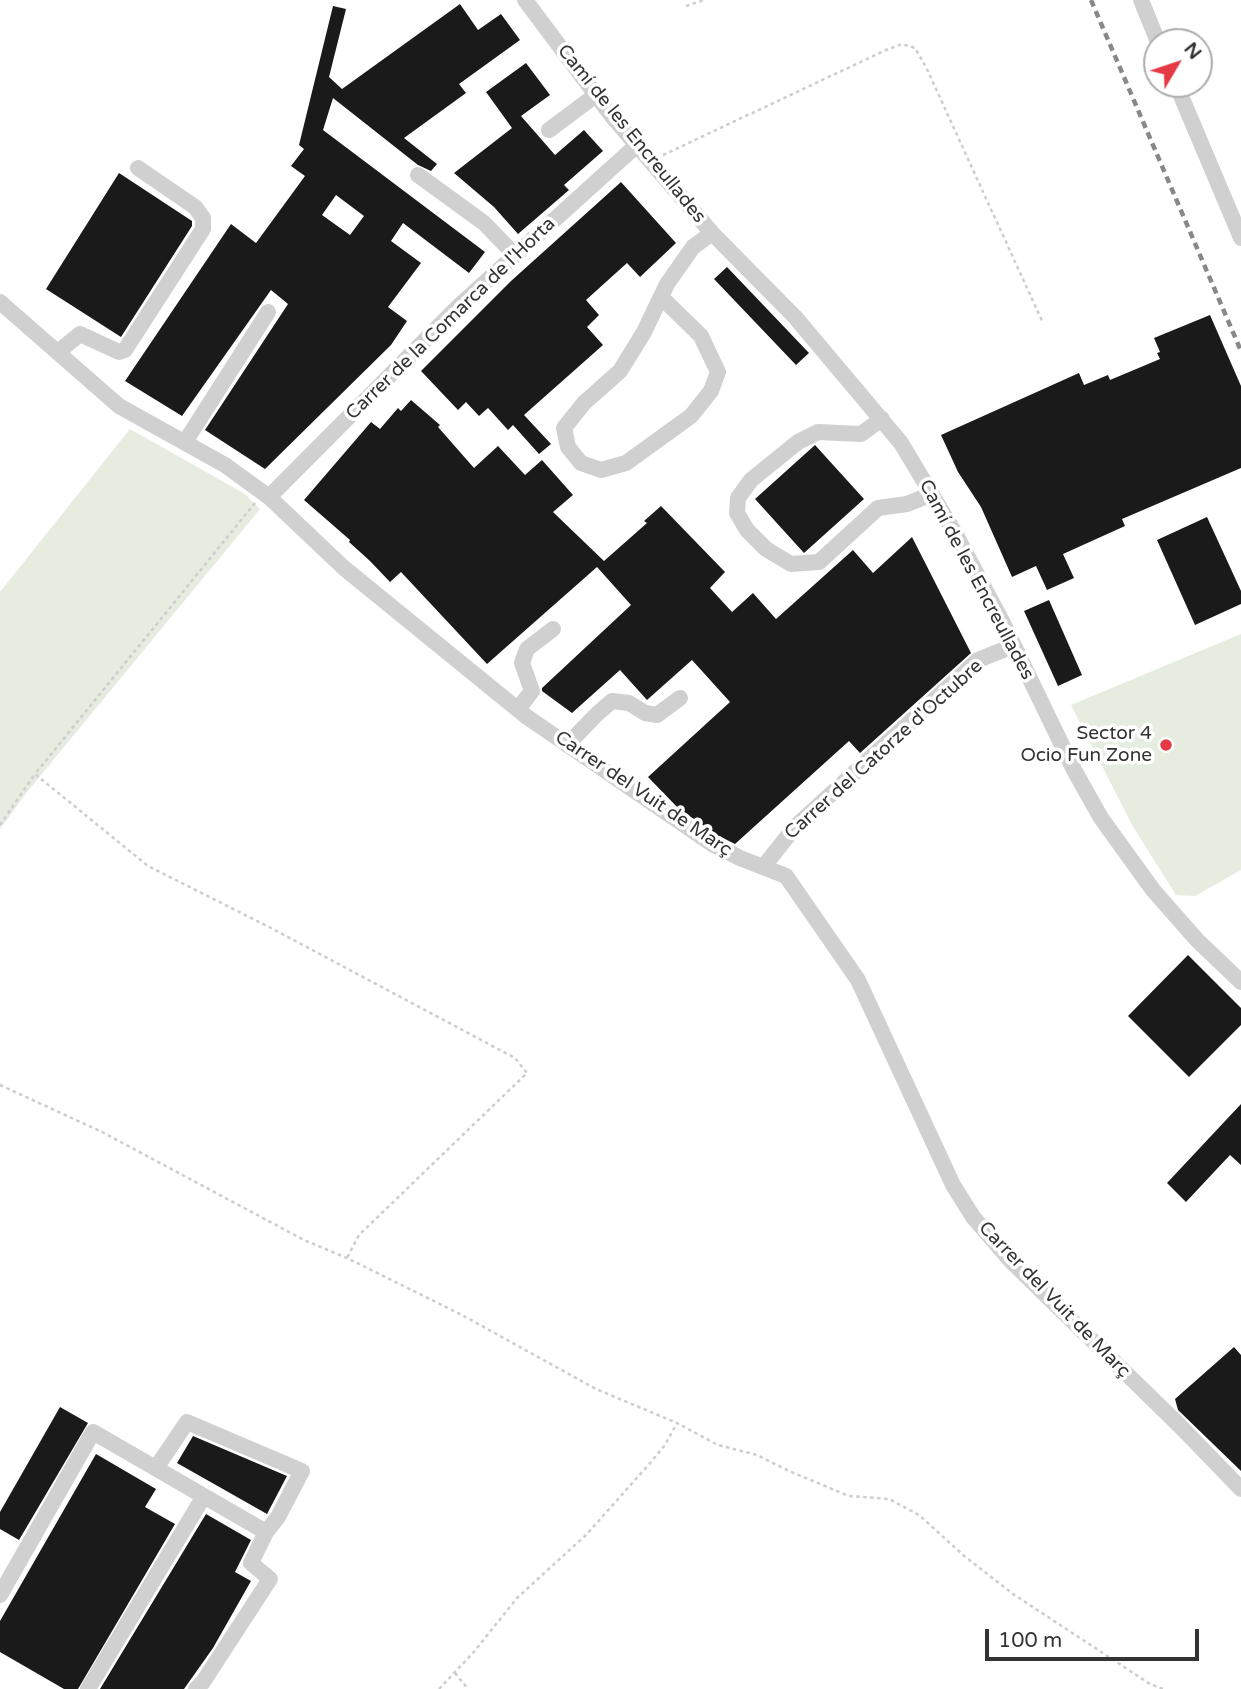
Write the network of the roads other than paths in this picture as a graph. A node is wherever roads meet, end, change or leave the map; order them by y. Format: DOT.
graph roads {
  1 [pos="525,0"];
  2 [pos="1141,0"];
  3 [pos="1152,28"];
  4 [pos="596,94"];
  5 [pos="1182,98"];
  6 [pos="549,130"];
  7 [pos="637,145"];
  8 [pos="138,169"];
  9 [pos="418,176"];
  10 [pos="712,233"];
  11 [pos="1241,238"];
  12 [pos="515,255"];
  13 [pos="661,297"];
  14 [pos="0,302"];
  15 [pos="268,312"];
  16 [pos="58,352"];
  17 [pos="882,419"];
  18 [pos="185,442"];
  19 [pos="932,494"];
  20 [pos="266,495"];
  21 [pos="552,629"];
  22 [pos="1013,646"];
  23 [pos="680,698"];
  24 [pos="518,709"];
  25 [pos="567,745"];
  26 [pos="764,866"];
  27 [pos="1241,982"];
  28 [pos="156,1468"];
  29 [pos="1241,1489"];
  30 [pos="204,1496"];
  31 [pos="267,1532"];
  32 [pos="0,1595"];
  33 [pos="88,1689"];
  34 [pos="196,1689"];
  1 -- 4 [label="street, Camí de les Encreullades"];
  2 -- 3 [label="street"];
  4 -- 6 [label="street"];
  4 -- 7 [label="street, Camí de les Encreullades"];
  5 -- 11 [label="street"];
  7 -- 10 [label="street, Camí de les Encreullades"];
  7 -- 12 [label="street, Carrer de la Comarca de l'Horta"];
  8 -- 16 [label="street"];
  9 -- 12 [label="street"];
  10 -- 13 [label="street"];
  10 -- 17 [label="street, Camí de les Encreullades"];
  12 -- 20 [label="street, Carrer de la Comarca de l'Horta"];
  13 -- 13 [label="street"];
  14 -- 16 [label="street, Carrer del Vuit de Març"];
  15 -- 18 [label="street"];
  16 -- 18 [label="street, Carrer del Vuit de Març"];
  17 -- 19 [label="street, Camí de les Encreullades"];
  17 -- 19 [label="street"];
  18 -- 20 [label="street, Carrer del Vuit de Març"];
  19 -- 22 [label="street, Camí de les Encreullades"];
  20 -- 24 [label="street, Carrer del Vuit de Març"];
  21 -- 24 [label="street"];
  22 -- 26 [label="street, Carrer del Catorze d'Octubre"];
  22 -- 27 [label="street, Camí de les Encreullades"];
  23 -- 25 [label="street"];
  24 -- 25 [label="street, Carrer del Vuit de Març"];
  25 -- 26 [label="street, Carrer del Vuit de Març"];
  26 -- 29 [label="street, Carrer del Vuit de Març"];
  28 -- 30 [label="street"];
  28 -- 31 [label="street"];
  28 -- 32 [label="street"];
  30 -- 31 [label="street"];
  30 -- 33 [label="street"];
  31 -- 34 [label="street"];
}
